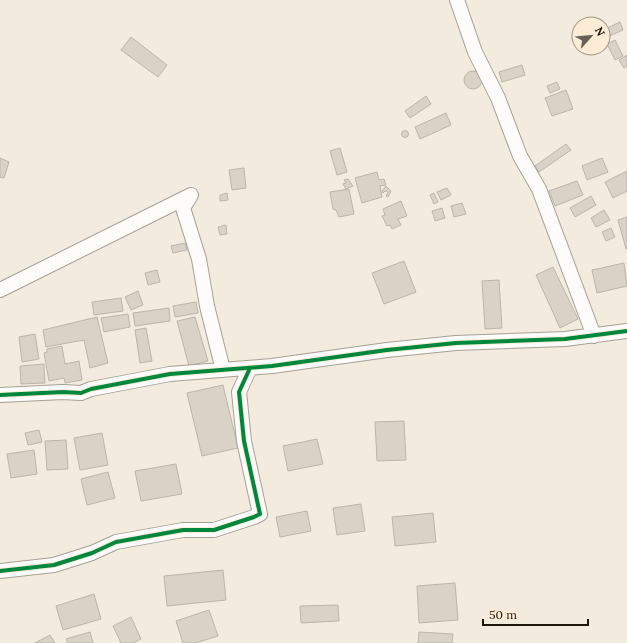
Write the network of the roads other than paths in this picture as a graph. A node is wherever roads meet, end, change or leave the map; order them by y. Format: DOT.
graph roads {
  1 [pos="457,0"];
  2 [pos="0,290"];
  3 [pos="627,331"];
  4 [pos="594,336"];
  5 [pos="250,368"];
  6 [pos="223,370"];
  7 [pos="0,395"];
  8 [pos="0,571"];
  1 -- 4 [label="street"];
  2 -- 6 [label="street"];
  3 -- 4 [label="street"];
  4 -- 5 [label="street"];
  5 -- 6 [label="street"];
  5 -- 8 [label="street"];
  6 -- 7 [label="street"];
}
